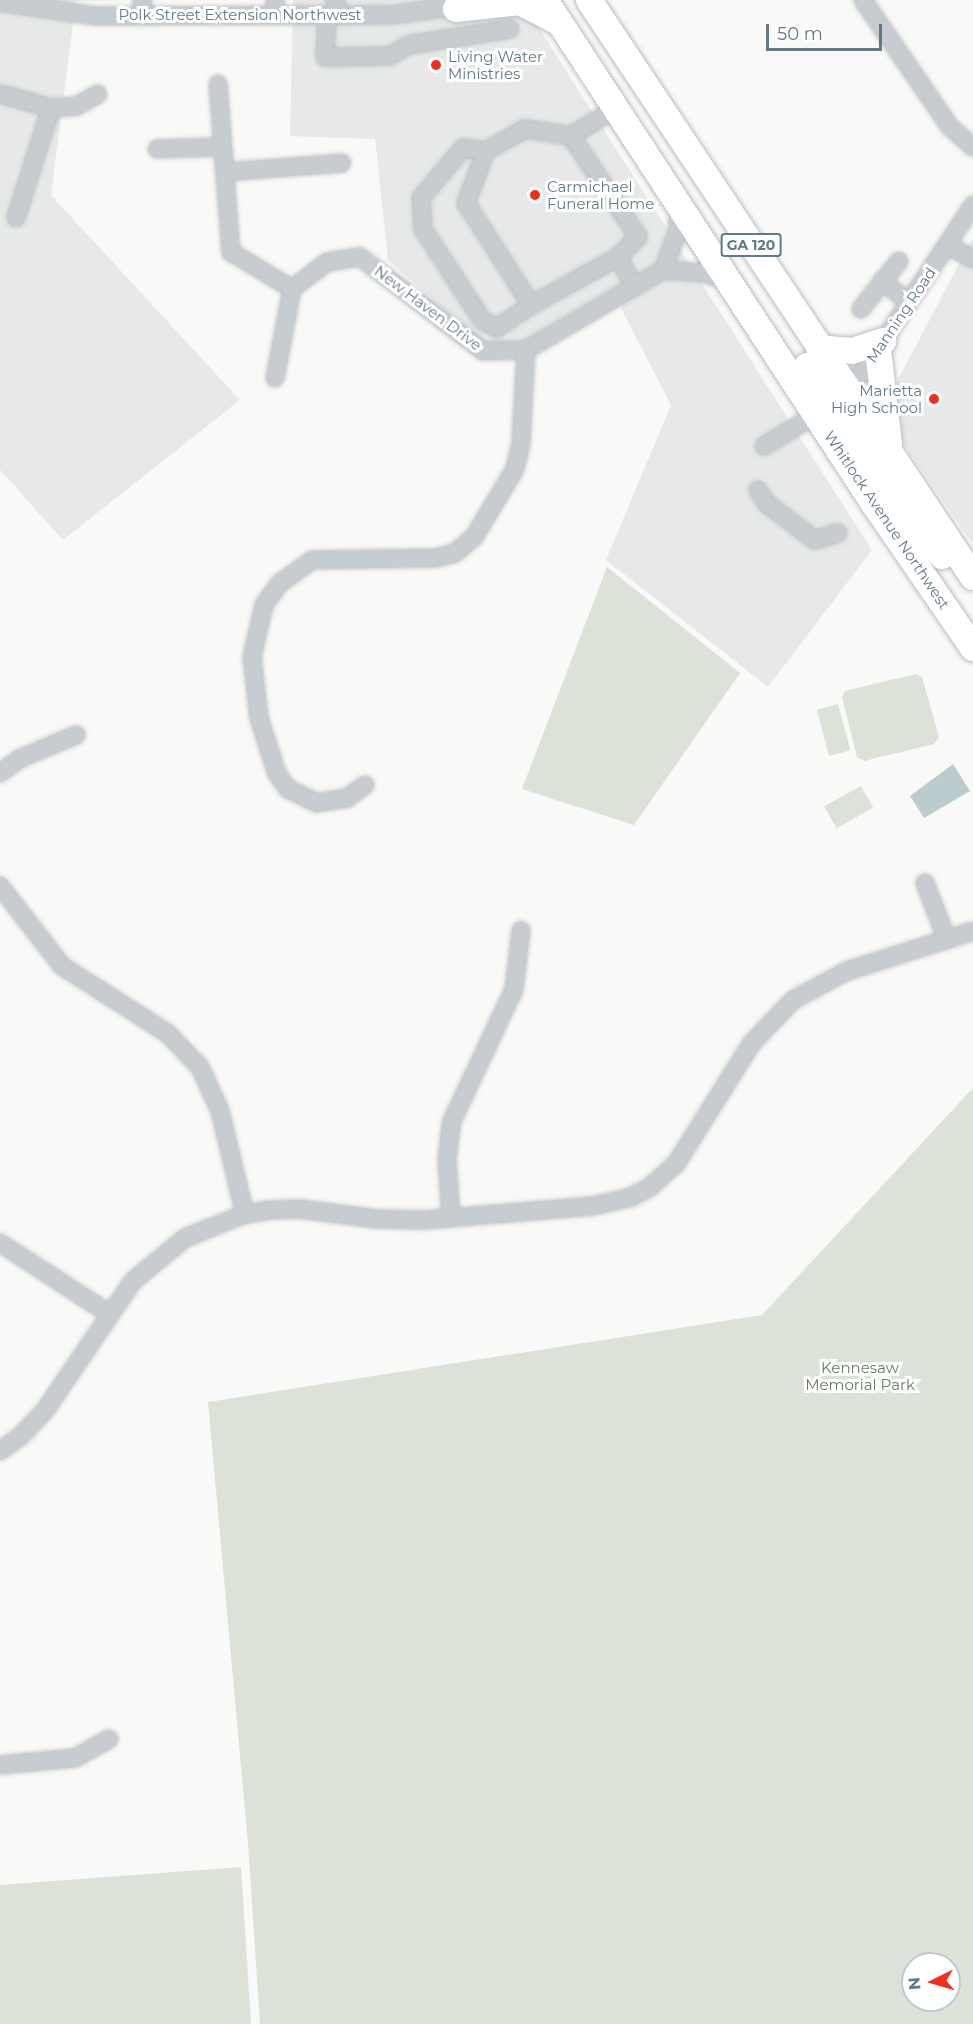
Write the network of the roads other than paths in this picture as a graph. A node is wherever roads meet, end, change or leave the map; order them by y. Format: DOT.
graph roads {
  1 [pos="480,0"];
  2 [pos="545,0"];
  3 [pos="589,0"];
  4 [pos="863,0"];
  5 [pos="0,2"];
  6 [pos="143,8"];
  7 [pos="275,8"];
  8 [pos="456,9"];
  9 [pos="334,10"];
  10 [pos="560,24"];
  11 [pos="510,29"];
  12 [pos="218,84"];
  13 [pos="0,94"];
  14 [pos="98,94"];
  15 [pos="51,108"];
  16 [pos="616,108"];
  17 [pos="571,135"];
  18 [pos="221,147"];
  19 [pos="973,147"];
  20 [pos="157,149"];
  21 [pos="486,151"];
  22 [pos="342,163"];
  23 [pos="225,172"];
  24 [pos="679,201"];
  25 [pos="973,205"];
  26 [pos="16,218"];
  27 [pos="694,225"];
  28 [pos="948,246"];
  29 [pos="618,257"];
  30 [pos="973,259"];
  31 [pos="898,261"];
  32 [pos="663,270"];
  33 [pos="882,281"];
  34 [pos="731,282"];
  35 [pos="634,286"];
  36 [pos="292,289"];
  37 [pos="909,302"];
  38 [pos="531,305"];
  39 [pos="861,309"];
  40 [pos="880,345"];
  41 [pos="819,348"];
  42 [pos="526,350"];
  43 [pos="274,378"];
  44 [pos="832,403"];
  45 [pos="764,446"];
  46 [pos="895,461"];
  47 [pos="758,490"];
  48 [pos="838,533"];
  49 [pos="973,577"];
  50 [pos="973,585"];
  51 [pos="973,648"];
  52 [pos="76,735"];
  53 [pos="0,773"];
  54 [pos="365,785"];
  55 [pos="925,883"];
  56 [pos="0,886"];
  57 [pos="521,930"];
  58 [pos="973,931"];
  59 [pos="947,940"];
  60 [pos="245,1214"];
  61 [pos="451,1218"];
  62 [pos="0,1243"];
  63 [pos="108,1313"];
  64 [pos="0,1451"];
  65 [pos="109,1739"];
  66 [pos="0,1765"];
  1 -- 8 [label="street, Polk Street Extension Northwest"];
  2 -- 10 [label="highway, Whitlock Avenue Northwest / GA 120"];
  3 -- 41 [label="highway, Whitlock Avenue Northwest / GA 120"];
  4 -- 19 [label="street"];
  5 -- 6 [label="street, Polk Street Extension Northwest"];
  6 -- 7 [label="street, Polk Street Extension Northwest"];
  7 -- 9 [label="street, Polk Street Extension Northwest"];
  8 -- 9 [label="street, Polk Street Extension Northwest"];
  8 -- 10 [label="highway"];
  9 -- 11 [label="street"];
  10 -- 16 [label="highway, Whitlock Avenue Northwest / GA 120"];
  12 -- 18 [label="street"];
  13 -- 15 [label="street"];
  14 -- 15 [label="street"];
  15 -- 26 [label="street"];
  16 -- 17 [label="street"];
  16 -- 24 [label="highway, Whitlock Avenue Northwest / GA 120"];
  17 -- 21 [label="street"];
  17 -- 29 [label="street"];
  18 -- 20 [label="street"];
  18 -- 23 [label="street"];
  21 -- 38 [label="street"];
  21 -- 38 [label="street"];
  22 -- 23 [label="street"];
  23 -- 36 [label="street"];
  24 -- 27 [label="highway, Whitlock Avenue Northwest / GA 120"];
  24 -- 32 [label="street"];
  25 -- 28 [label="street, Manning Road"];
  27 -- 34 [label="highway, Whitlock Avenue Northwest / GA 120"];
  27 -- 44 [label="highway"];
  28 -- 30 [label="street"];
  28 -- 37 [label="street, Manning Road"];
  29 -- 35 [label="street"];
  29 -- 38 [label="street"];
  31 -- 33 [label="street"];
  32 -- 34 [label="street"];
  32 -- 35 [label="street, New Haven Drive"];
  33 -- 37 [label="street"];
  33 -- 39 [label="street"];
  34 -- 44 [label="highway, Whitlock Avenue Northwest / GA 120"];
  35 -- 42 [label="street, New Haven Drive"];
  36 -- 42 [label="street, New Haven Drive"];
  36 -- 43 [label="street"];
  37 -- 40 [label="street, Manning Road"];
  40 -- 41 [label="highway"];
  40 -- 44 [label="street, Manning Road"];
  40 -- 46 [label="highway"];
  41 -- 44 [label="highway, Whitlock Avenue Northwest / GA 120"];
  42 -- 54 [label="street"];
  44 -- 45 [label="street"];
  44 -- 46 [label="highway, Whitlock Avenue Northwest / GA 120"];
  44 -- 50 [label="highway"];
  44 -- 51 [label="highway, Whitlock Avenue Northwest / GA 120"];
  46 -- 49 [label="highway, Whitlock Avenue Northwest / GA 120"];
  47 -- 48 [label="street"];
  52 -- 53 [label="street"];
  55 -- 59 [label="street"];
  56 -- 60 [label="street"];
  57 -- 61 [label="street"];
  58 -- 59 [label="street"];
  59 -- 61 [label="street"];
  60 -- 61 [label="street"];
  60 -- 63 [label="street"];
  62 -- 63 [label="street"];
  63 -- 64 [label="street"];
  65 -- 66 [label="street"];
}
